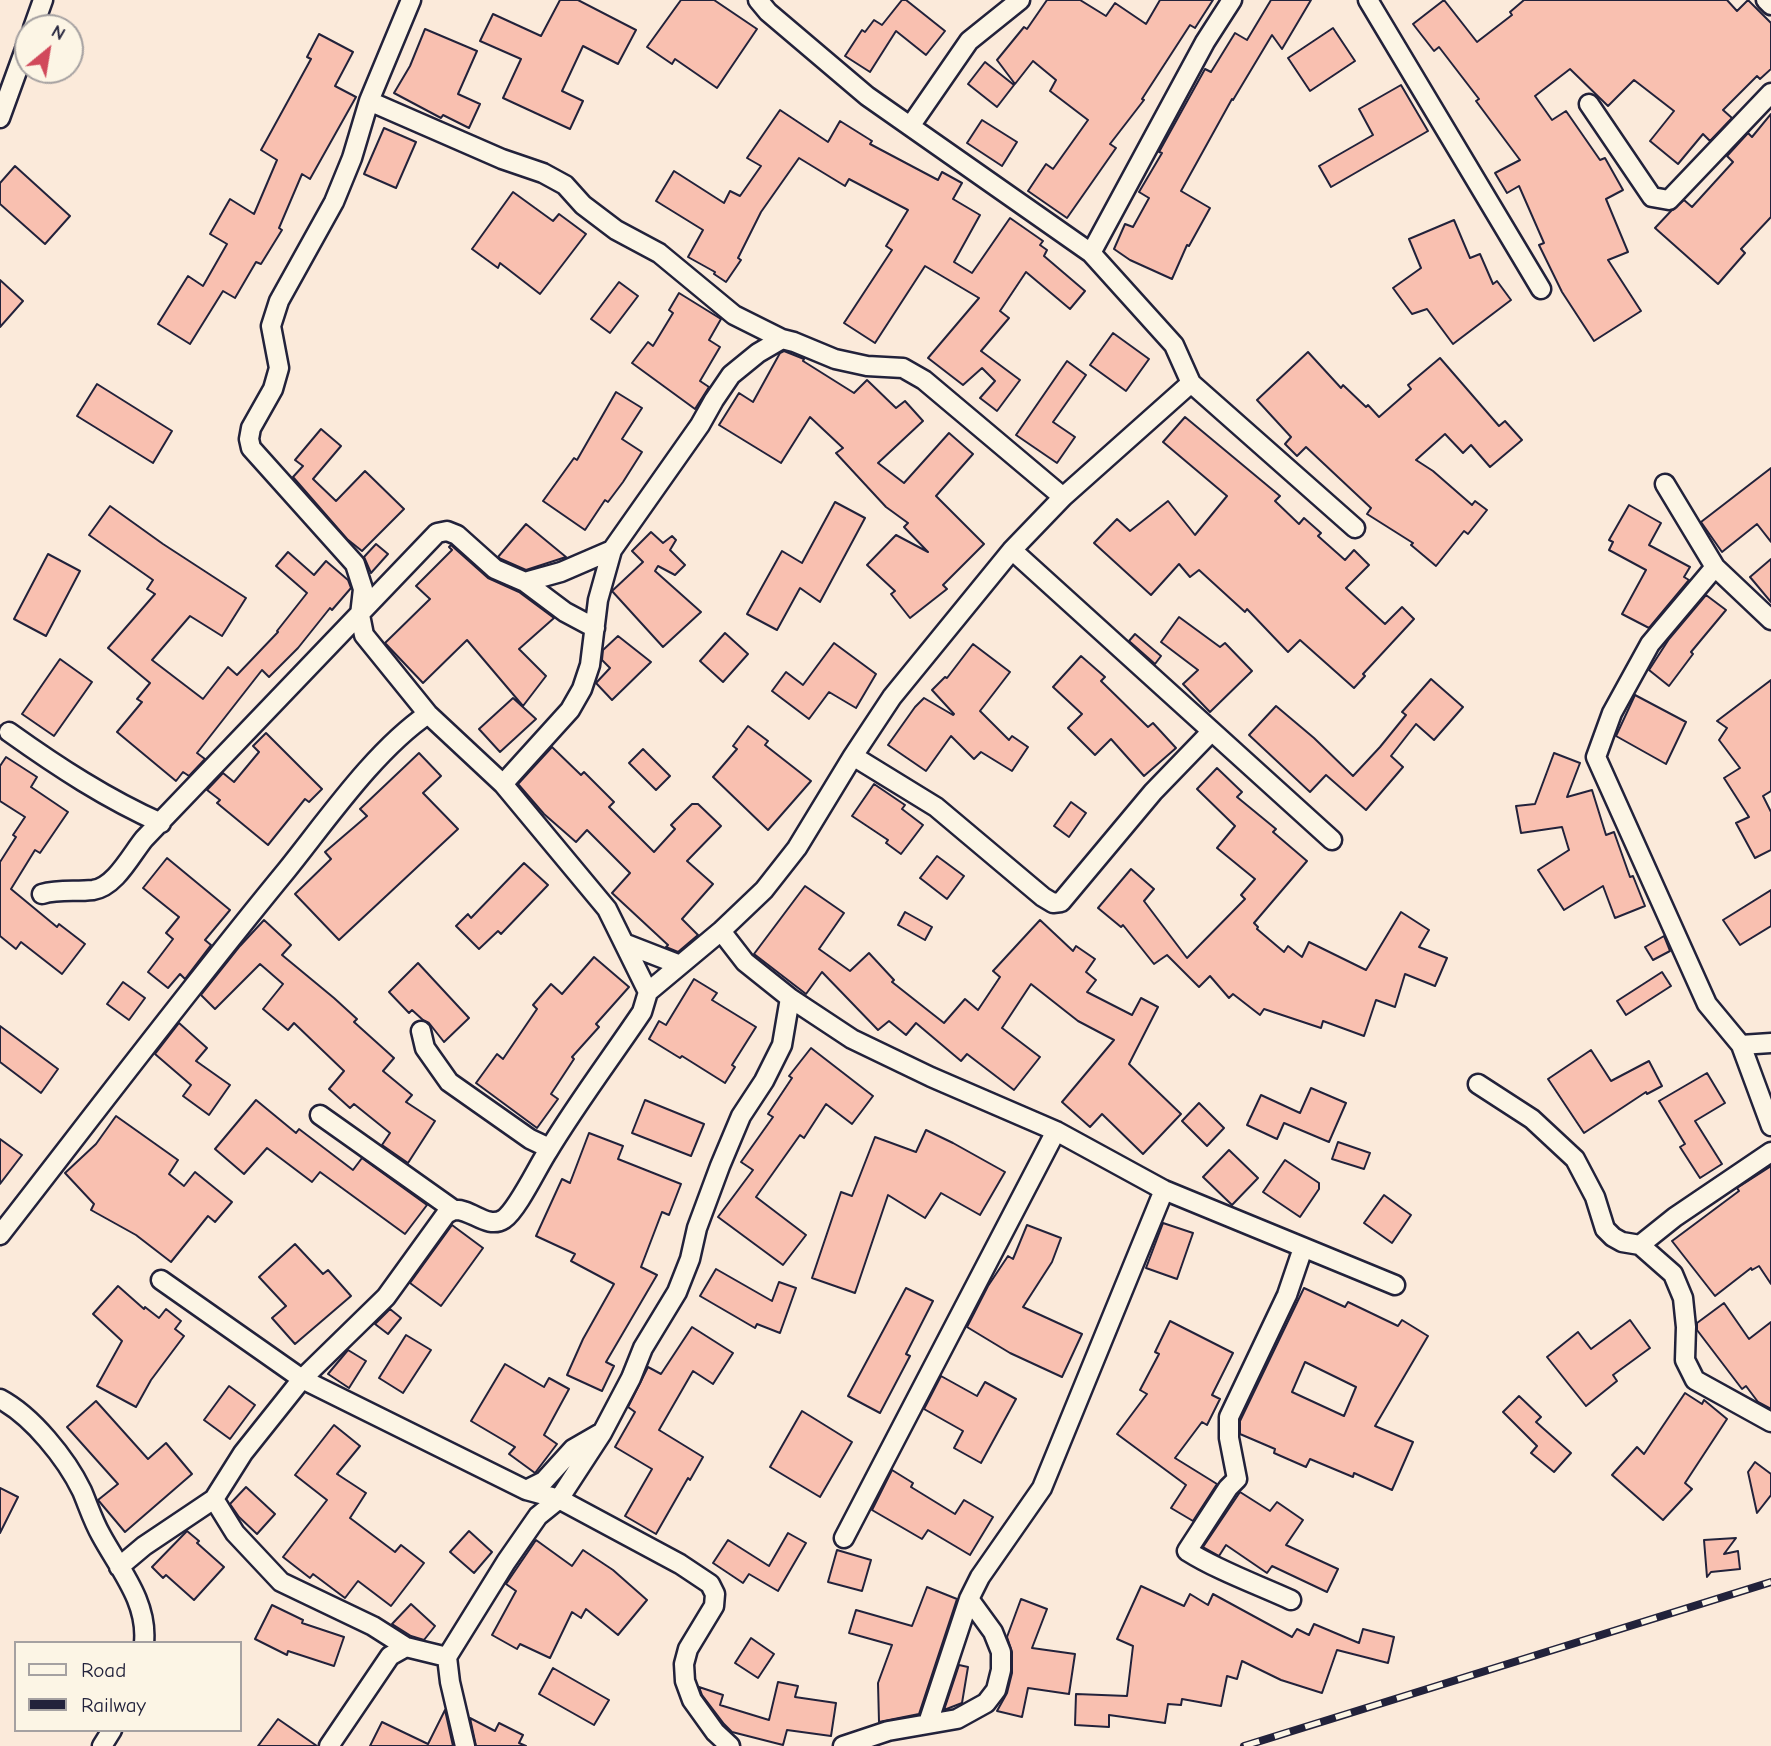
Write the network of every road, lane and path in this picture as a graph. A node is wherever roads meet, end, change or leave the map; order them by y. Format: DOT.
graph roads {
  1 [pos="411,0"];
  2 [pos="758,0"];
  3 [pos="1020,0"];
  4 [pos="1232,0"];
  5 [pos="1368,0"];
  6 [pos="1766,0"];
  7 [pos="1771,5"];
  8 [pos="14,80"];
  9 [pos="1771,93"];
  10 [pos="369,101"];
  11 [pos="1589,104"];
  12 [pos="0,118"];
  13 [pos="911,125"];
  14 [pos="1091,253"];
  15 [pos="1541,289"];
  16 [pos="782,339"];
  17 [pos="1191,383"];
  18 [pos="1665,484"];
  19 [pos="1063,496"];
  20 [pos="1355,528"];
  21 [pos="612,550"];
  22 [pos="1012,550"];
  23 [pos="1715,567"];
  24 [pos="525,582"];
  25 [pos="360,615"];
  26 [pos="1771,620"];
  27 [pos="595,628"];
  28 [pos="428,713"];
  29 [pos="9,732"];
  30 [pos="1211,732"];
  31 [pos="853,756"];
  32 [pos="503,784"];
  33 [pos="161,823"];
  34 [pos="1332,839"];
  35 [pos="42,894"];
  36 [pos="721,931"];
  37 [pos="626,944"];
  38 [pos="680,965"];
  39 [pos="648,992"];
  40 [pos="790,998"];
  41 [pos="421,1031"];
  42 [pos="1771,1043"];
  43 [pos="1741,1045"];
  44 [pos="1478,1084"];
  45 [pos="320,1115"];
  46 [pos="1771,1126"];
  47 [pos="1056,1131"];
  48 [pos="549,1149"];
  49 [pos="1771,1152"];
  50 [pos="1164,1190"];
  51 [pos="454,1210"];
  52 [pos="0,1235"];
  53 [pos="1640,1245"];
  54 [pos="1303,1248"];
  55 [pos="161,1280"];
  56 [pos="1395,1285"];
  57 [pos="302,1379"];
  58 [pos="0,1399"];
  59 [pos="1771,1422"];
  60 [pos="602,1433"];
  61 [pos="526,1490"];
  62 [pos="214,1499"];
  63 [pos="559,1499"];
  64 [pos="844,1538"];
  65 [pos="120,1567"];
  66 [pos="969,1599"];
  67 [pos="1291,1600"];
  68 [pos="144,1641"];
  69 [pos="406,1647"];
  70 [pos="447,1657"];
  71 [pos="928,1723"];
  72 [pos="329,1746"];
  73 [pos="465,1746"];
  74 [pos="730,1746"];
  75 [pos="844,1746"];
  1 -- 10 [label="street"];
  2 -- 13 [label="street"];
  3 -- 13 [label="street"];
  4 -- 14 [label="street"];
  5 -- 15 [label="street"];
  6 -- 7 [label="street"];
  8 -- 12 [label="street"];
  9 -- 11 [label="street"];
  10 -- 16 [label="street"];
  10 -- 25 [label="street"];
  13 -- 14 [label="street"];
  14 -- 17 [label="street"];
  16 -- 19 [label="street"];
  16 -- 21 [label="street"];
  17 -- 19 [label="street"];
  17 -- 20 [label="street"];
  18 -- 23 [label="street"];
  19 -- 22 [label="street"];
  21 -- 24 [label="street"];
  21 -- 27 [label="street"];
  22 -- 30 [label="street"];
  22 -- 31 [label="street"];
  23 -- 26 [label="street"];
  23 -- 43 [label="street"];
  24 -- 25 [label="street"];
  24 -- 27 [label="street"];
  25 -- 28 [label="street"];
  25 -- 33 [label="street"];
  27 -- 32 [label="street"];
  28 -- 32 [label="street"];
  28 -- 52 [label="street"];
  29 -- 33 [label="street"];
  30 -- 31 [label="street"];
  30 -- 34 [label="street"];
  31 -- 36 [label="street"];
  32 -- 37 [label="street"];
  33 -- 35 [label="street"];
  36 -- 38 [label="street"];
  36 -- 40 [label="street"];
  37 -- 38 [label="street"];
  37 -- 39 [label="street"];
  38 -- 39 [label="street"];
  39 -- 48 [label="street"];
  40 -- 47 [label="street"];
  40 -- 60 [label="street"];
  41 -- 48 [label="street"];
  42 -- 43 [label="street"];
  43 -- 46 [label="street"];
  44 -- 53 [label="street"];
  45 -- 51 [label="street"];
  47 -- 50 [label="street"];
  47 -- 64 [label="street"];
  48 -- 51 [label="street"];
  49 -- 53 [label="street"];
  50 -- 54 [label="street"];
  50 -- 66 [label="street"];
  51 -- 57 [label="street"];
  53 -- 59 [label="street"];
  54 -- 56 [label="street"];
  54 -- 67 [label="street"];
  55 -- 57 [label="street"];
  57 -- 61 [label="street"];
  57 -- 62 [label="street"];
  58 -- 65 [label="street"];
  60 -- 61 [label="street"];
  60 -- 63 [label="street"];
  61 -- 63 [label="street"];
  62 -- 65 [label="street"];
  62 -- 69 [label="street"];
  63 -- 70 [label="street"];
  63 -- 74 [label="street"];
  65 -- 68 [label="street"];
  66 -- 71 [label="street"];
  66 -- 71 [label="street"];
  69 -- 70 [label="street"];
  69 -- 72 [label="street"];
  70 -- 73 [label="street"];
  71 -- 75 [label="street"];
}
